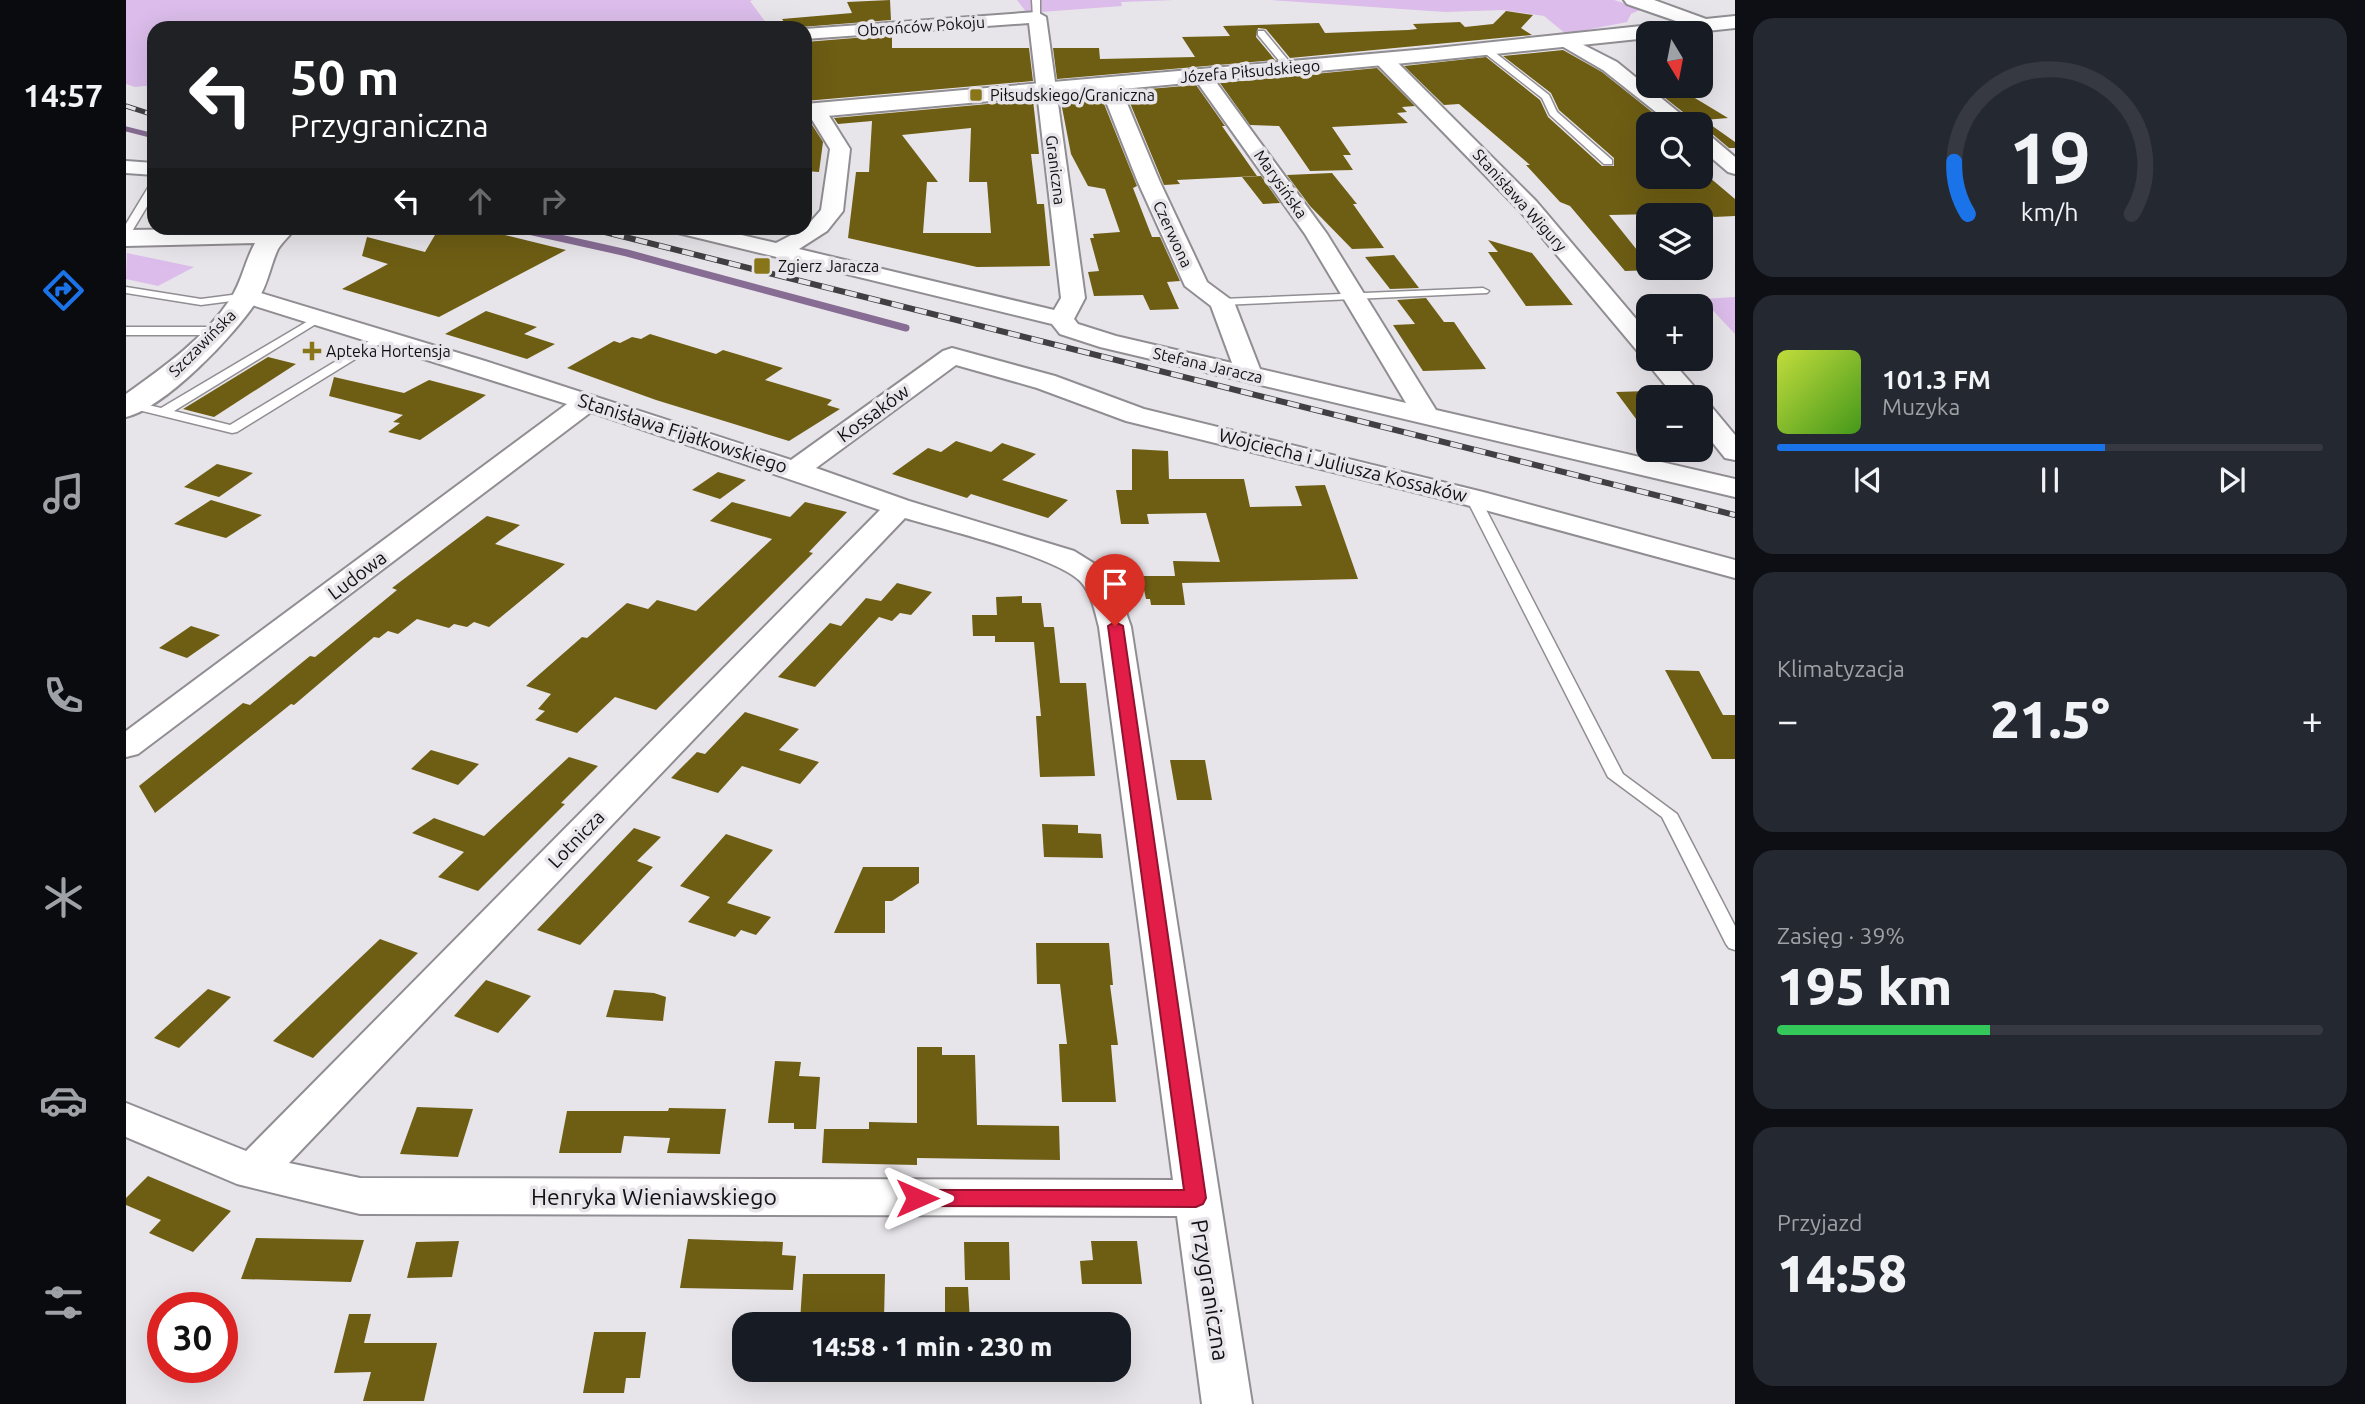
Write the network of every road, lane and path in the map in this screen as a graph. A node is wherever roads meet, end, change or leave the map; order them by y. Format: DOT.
graph roads {
  1 [pos="1634,0"];
  2 [pos="1036,8"];
  3 [pos="1658,8"];
  4 [pos="1656,21"];
  5 [pos="1699,21"];
  6 [pos="1735,22"];
  7 [pos="1713,24"];
  8 [pos="1713,26"];
  9 [pos="812,33"];
  10 [pos="1261,33"];
  11 [pos="1636,33"];
  12 [pos="1735,34"];
  13 [pos="1566,41"];
  14 [pos="1485,49"];
  15 [pos="1383,59"];
  16 [pos="1289,67"];
  17 [pos="1201,75"];
  18 [pos="1109,83"];
  19 [pos="1046,89"];
  20 [pos="812,110"];
  21 [pos="1668,112"];
  22 [pos="812,113"];
  23 [pos="1713,149"];
  24 [pos="1608,162"];
  25 [pos="126,167"];
  26 [pos="147,168"];
  27 [pos="1735,168"];
  28 [pos="147,204"];
  29 [pos="812,230"];
  30 [pos="147,234"];
  31 [pos="126,235"];
  32 [pos="274,235"];
  33 [pos="713,235"];
  34 [pos="805,235"];
  35 [pos="778,252"];
  36 [pos="126,290"];
  37 [pos="1483,291"];
  38 [pos="247,296"];
  39 [pos="1354,297"];
  40 [pos="1222,302"];
  41 [pos="320,317"];
  42 [pos="1060,319"];
  43 [pos="126,331"];
  44 [pos="218,331"];
  45 [pos="1636,334"];
  46 [pos="385,337"];
  47 [pos="952,356"];
  48 [pos="1667,371"];
  49 [pos="1249,375"];
  50 [pos="1679,385"];
  51 [pos="587,402"];
  52 [pos="128,407"];
  53 [pos="164,412"];
  54 [pos="1426,415"];
  55 [pos="1713,425"];
  56 [pos="1735,452"];
  57 [pos="795,470"];
  58 [pos="1735,488"];
  59 [pos="1473,498"];
  60 [pos="899,507"];
  61 [pos="1735,569"];
  62 [pos="1104,595"];
  63 [pos="126,747"];
  64 [pos="1735,944"];
  65 [pos="126,1118"];
  66 [pos="253,1171"];
  67 [pos="1196,1198"];
  68 [pos="1227,1404"];
  1 -- 3 [label="street"];
  2 -- 9 [label="street, Obrońców Pokoju"];
  2 -- 19 [label="street, Graniczna"];
  3 -- 4 [label="street"];
  3 -- 5 [label="street"];
  6 -- 7 [label="street, Józefa Piłsudskiego"];
  8 -- 12 [label="street"];
  10 -- 16 [label="lane"];
  11 -- 13 [label="street, Józefa Piłsudskiego"];
  13 -- 14 [label="street, Józefa Piłsudskiego"];
  13 -- 21 [label="street"];
  14 -- 15 [label="street, Józefa Piłsudskiego"];
  14 -- 24 [label="lane"];
  15 -- 16 [label="street, Józefa Piłsudskiego"];
  15 -- 45 [label="street, Stanisława Wigury"];
  16 -- 17 [label="street, Józefa Piłsudskiego"];
  17 -- 18 [label="street, Józefa Piłsudskiego"];
  17 -- 39 [label="street, Marysińska"];
  18 -- 19 [label="street, Józefa Piłsudskiego"];
  18 -- 40 [label="street, Czerwona"];
  19 -- 20 [label="street, Józefa Piłsudskiego"];
  19 -- 42 [label="street, Graniczna"];
  22 -- 29 [label="street"];
  23 -- 27 [label="street"];
  25 -- 26 [label="street"];
  28 -- 31 [label="lane"];
  30 -- 31 [label="street"];
  32 -- 38 [label="street, Szczawińska"];
  33 -- 35 [label="street, Stefana Jaracza"];
  34 -- 35 [label="street"];
  35 -- 42 [label="street, Stefana Jaracza"];
  36 -- 38 [label="lane"];
  37 -- 39 [label="lane"];
  38 -- 41 [label="street, Stanisława Fijałkowskiego"];
  38 -- 44 [label="street, Szczawińska"];
  39 -- 40 [label="lane"];
  39 -- 54 [label="street, Marysińska"];
  40 -- 49 [label="street"];
  41 -- 46 [label="street, Stanisława Fijałkowskiego"];
  41 -- 53 [label="lane"];
  42 -- 49 [label="street, Stefana Jaracza"];
  43 -- 44 [label="lane"];
  44 -- 52 [label="street, Szczawińska"];
  46 -- 51 [label="street, Stanisława Fijałkowskiego"];
  46 -- 53 [label="lane"];
  47 -- 57 [label="street, Kossaków"];
  47 -- 59 [label="street, Wojciecha i Juliusza Kossaków"];
  48 -- 50 [label="street"];
  49 -- 54 [label="street, Stefana Jaracza"];
  51 -- 57 [label="street, Stanisława Fijałkowskiego"];
  51 -- 63 [label="street, Ludowa"];
  52 -- 53 [label="lane"];
  54 -- 58 [label="street, Stefana Jaracza"];
  55 -- 56 [label="street"];
  57 -- 60 [label="street, Stanisława Fijałkowskiego"];
  59 -- 61 [label="street, Wojciecha i Juliusza Kossaków"];
  59 -- 64 [label="lane"];
  60 -- 62 [label="street, Stanisława Fijałkowskiego"];
  60 -- 66 [label="street, Lotnicza"];
  62 -- 67 [label="street, Przygraniczna"];
  65 -- 66 [label="street, Henryka Wieniawskiego"];
  66 -- 67 [label="street, Henryka Wieniawskiego"];
  67 -- 68 [label="street, Przygraniczna"];
}
